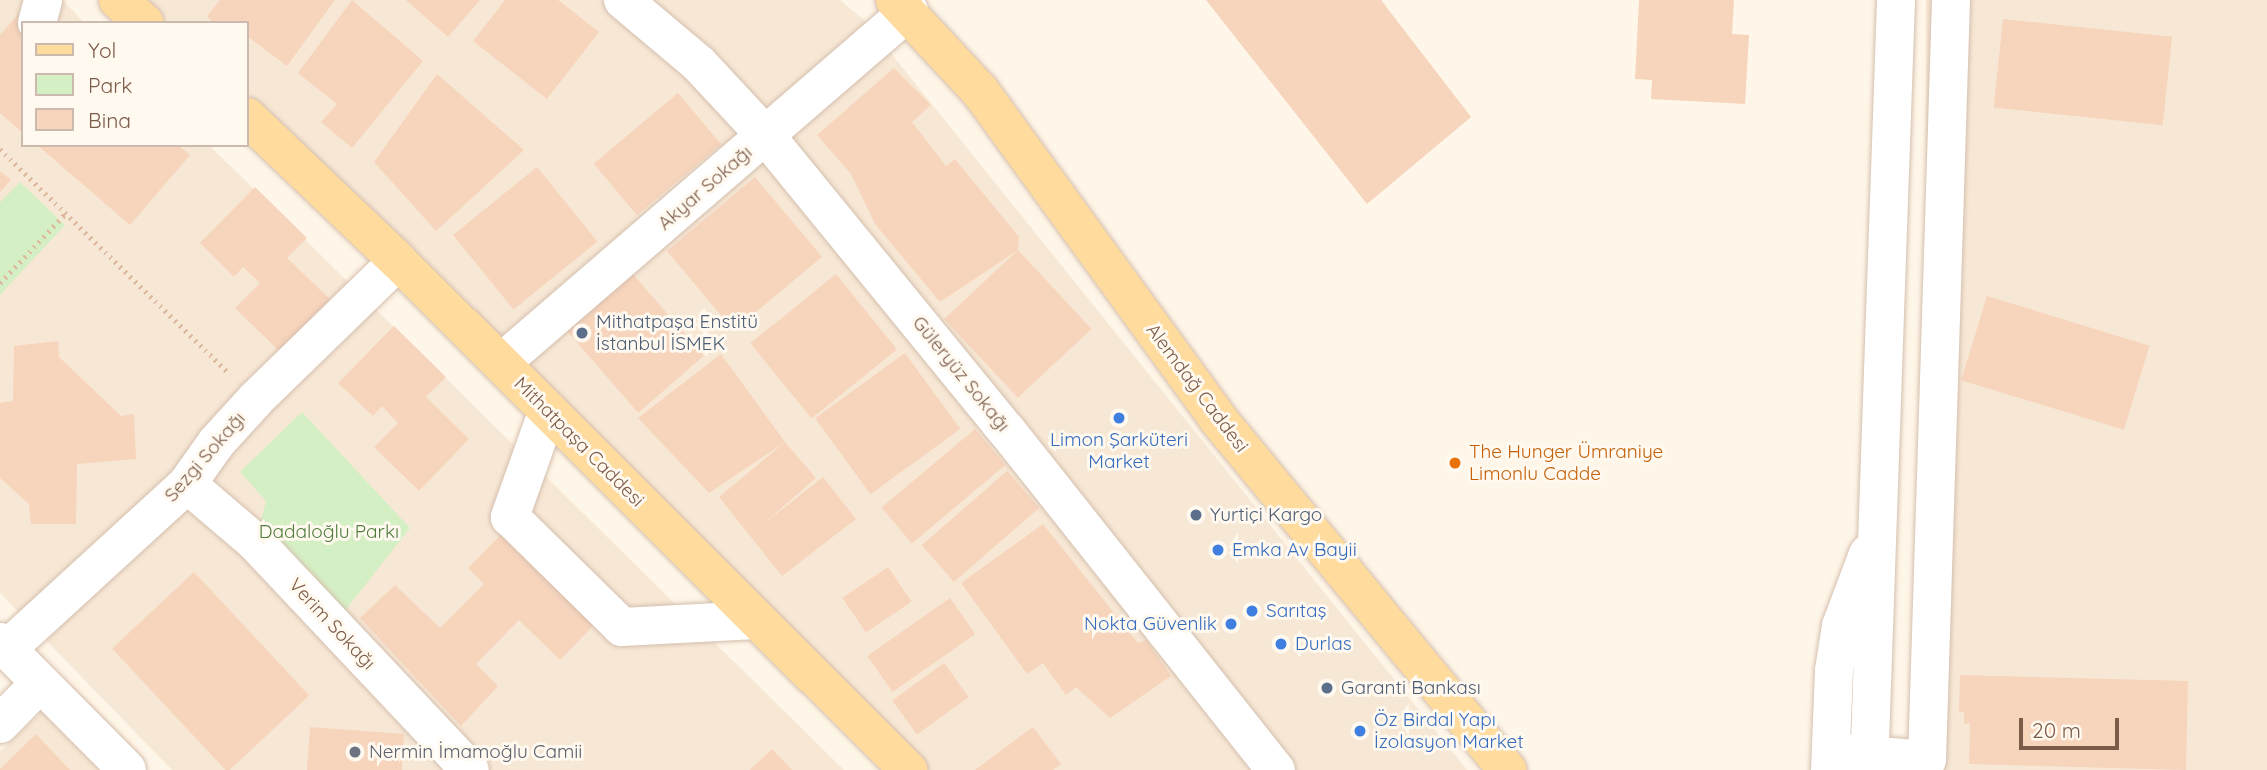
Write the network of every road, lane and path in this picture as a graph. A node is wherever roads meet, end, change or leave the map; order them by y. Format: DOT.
graph roads {
  1 [pos="43,0"];
  2 [pos="118,0"];
  3 [pos="623,0"];
  4 [pos="1896,0"];
  5 [pos="1951,0"];
  6 [pos="902,6"];
  7 [pos="38,21"];
  8 [pos="142,21"];
  9 [pos="248,118"];
  10 [pos="766,136"];
  11 [pos="0,149"];
  12 [pos="66,213"];
  13 [pos="398,261"];
  14 [pos="0,283"];
  15 [pos="501,363"];
  16 [pos="256,399"];
  17 [pos="548,410"];
  18 [pos="187,484"];
  19 [pos="1878,529"];
  20 [pos="756,620"];
  21 [pos="4,645"];
  22 [pos="40,682"];
  23 [pos="0,724"];
  24 [pos="1830,761"];
  25 [pos="1869,763"];
  26 [pos="1927,765"];
  27 [pos="127,770"];
  28 [pos="470,770"];
  29 [pos="908,770"];
  30 [pos="1276,770"];
  31 [pos="1507,770"];
  1 -- 7 [label="street"];
  2 -- 8 [label="main road"];
  3 -- 10 [label="street, Güleryüz Sokağı"];
  4 -- 19 [label="street"];
  5 -- 26 [label="street"];
  6 -- 10 [label="street, Akyar Sokağı"];
  6 -- 31 [label="main road, Alemdağ Caddesi"];
  9 -- 13 [label="main road, Mithatpaşa Caddesi"];
  10 -- 15 [label="street, Akyar Sokağı"];
  10 -- 30 [label="street, Güleryüz Sokağı"];
  11 -- 12 [label="path"];
  12 -- 14 [label="path"];
  12 -- 16 [label="path"];
  13 -- 15 [label="main road, Mithatpaşa Caddesi"];
  13 -- 16 [label="street, Sezgi Sokağı"];
  15 -- 17 [label="main road, Mithatpaşa Caddesi"];
  16 -- 18 [label="street, Sezgi Sokağı"];
  17 -- 20 [label="main road, Mithatpaşa Caddesi"];
  17 -- 20 [label="street"];
  18 -- 21 [label="street, Sezgi Sokağı"];
  18 -- 28 [label="street, Verim Sokağı"];
  19 -- 24 [label="street"];
  19 -- 25 [label="street"];
  20 -- 29 [label="main road, Mithatpaşa Caddesi"];
  21 -- 22 [label="street"];
  22 -- 23 [label="street"];
  22 -- 27 [label="street"];
  24 -- 25 [label="street"];
  25 -- 26 [label="street"];
}
